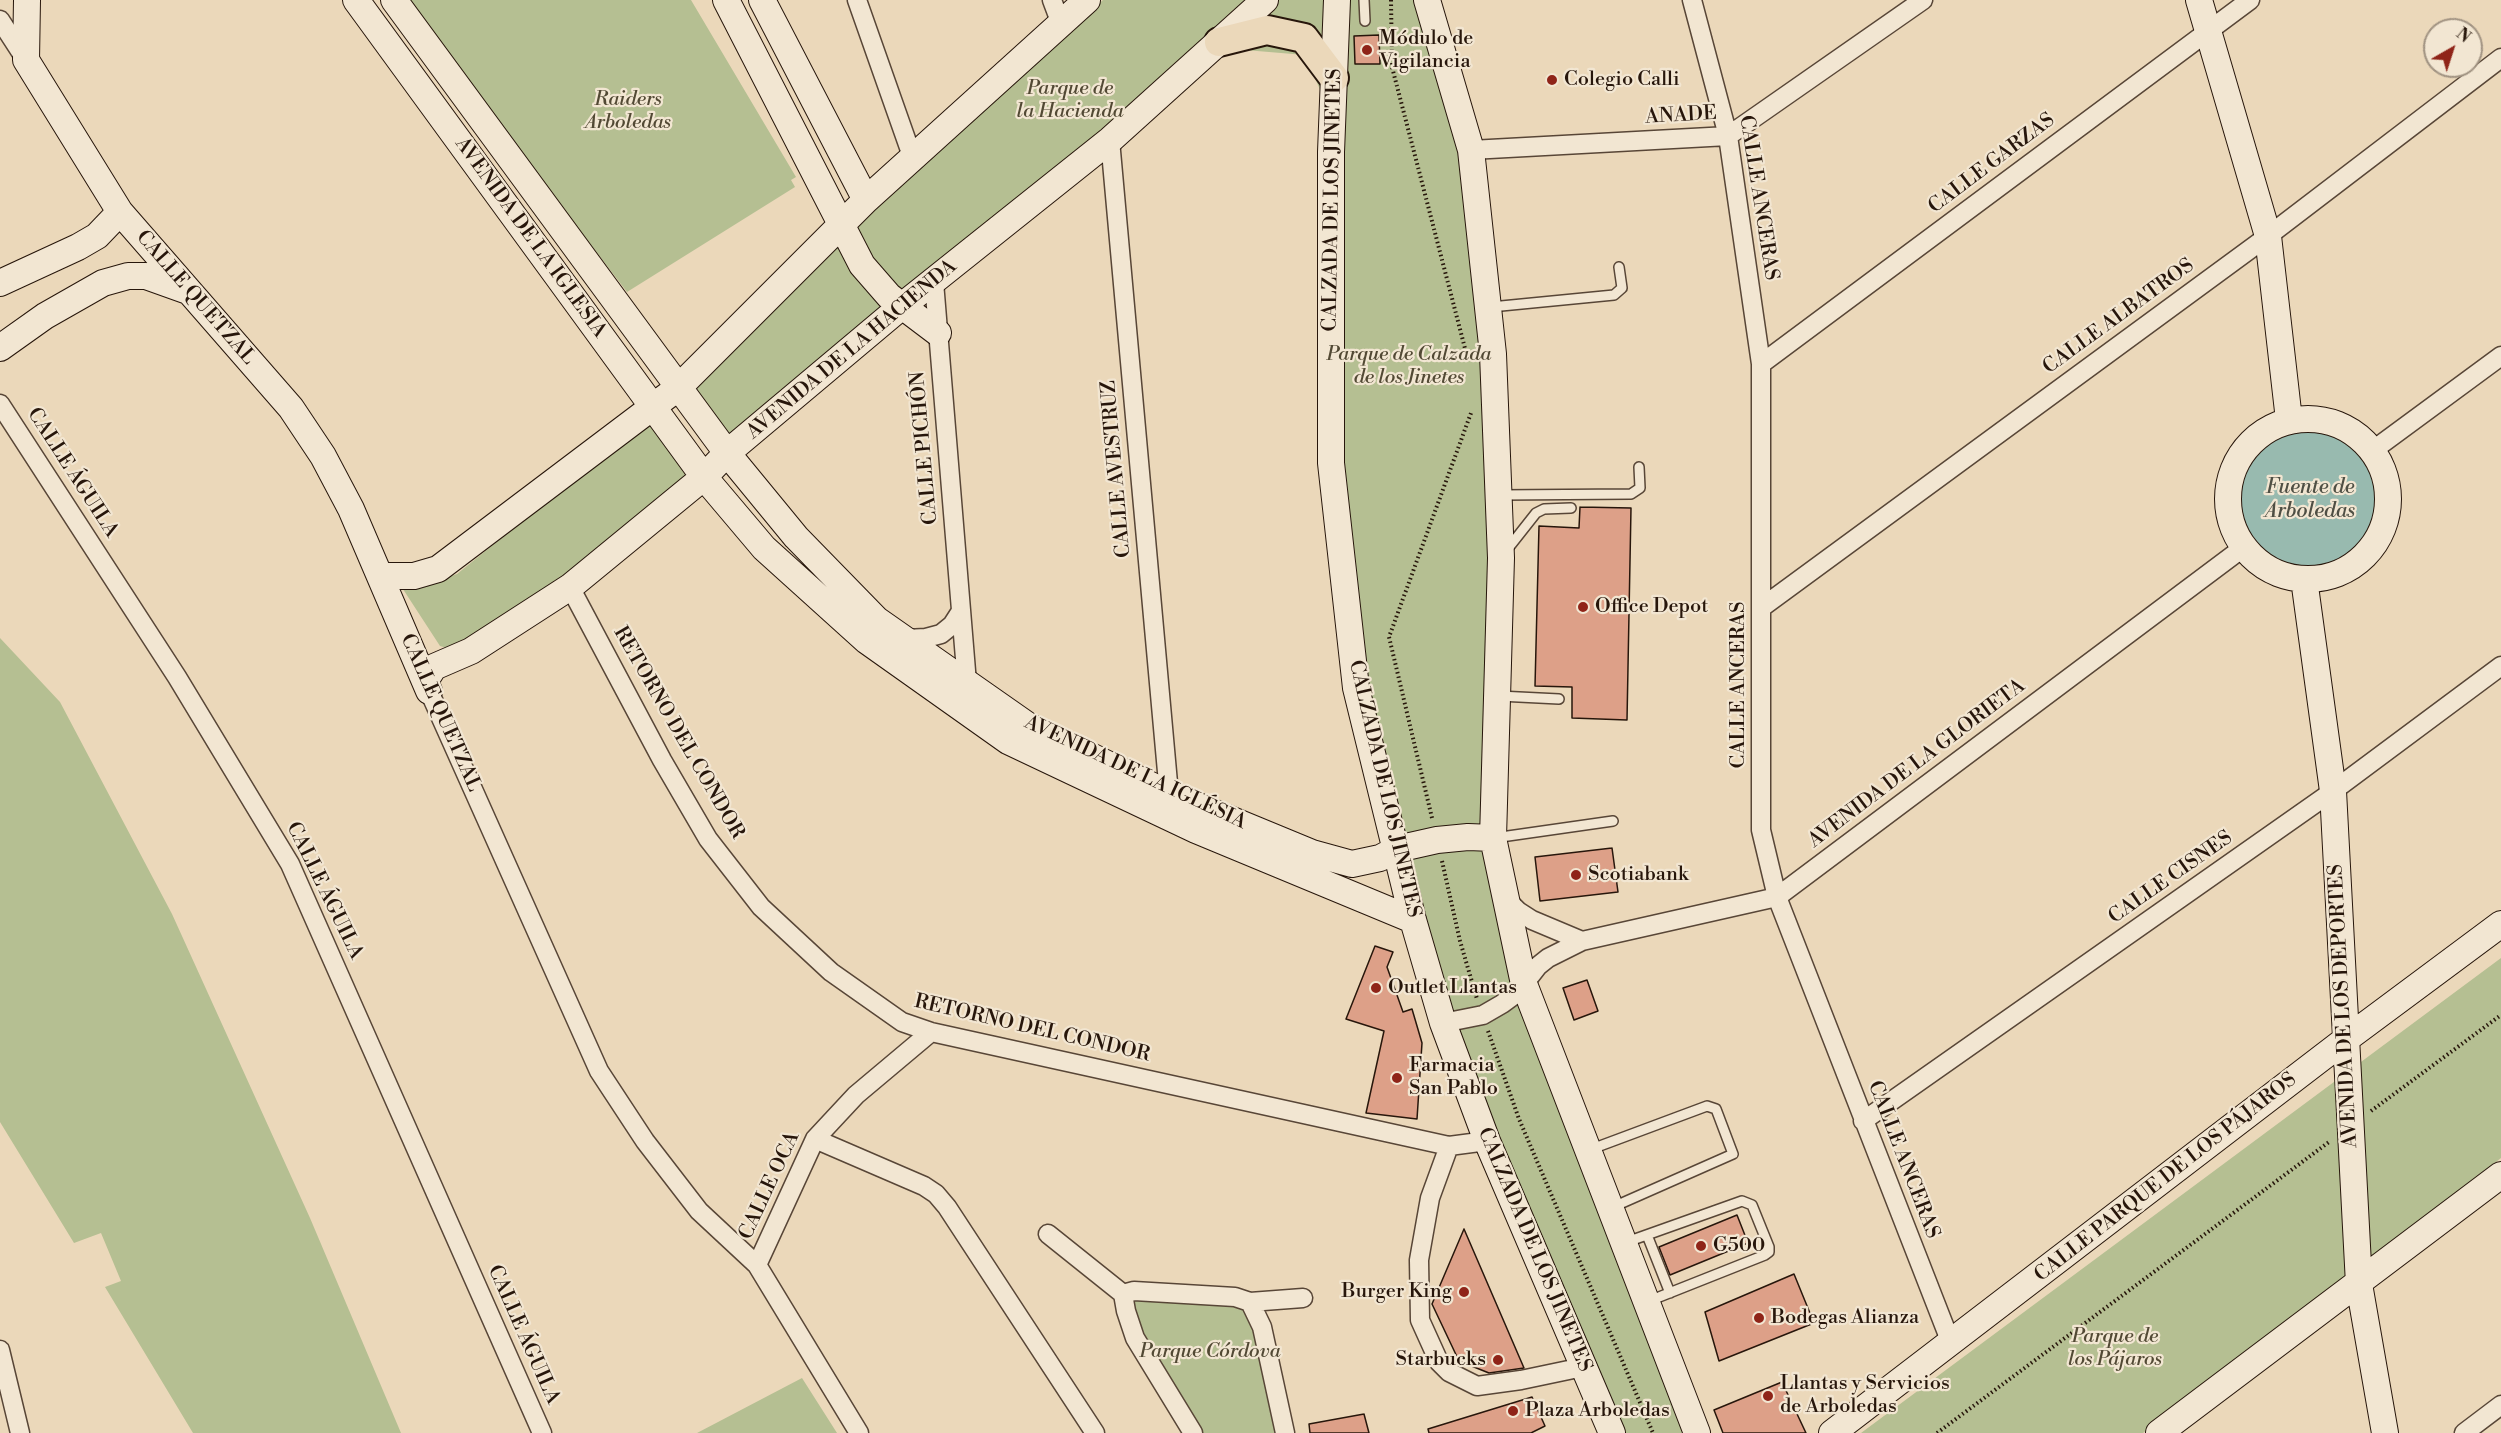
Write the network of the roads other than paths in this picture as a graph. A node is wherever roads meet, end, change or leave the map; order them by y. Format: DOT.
graph roads {
  1 [pos="27,0"];
  2 [pos="356,0"];
  3 [pos="394,0"];
  4 [pos="726,0"];
  5 [pos="762,0"];
  6 [pos="857,0"];
  7 [pos="1087,0"];
  8 [pos="1265,0"];
  9 [pos="1337,0"];
  10 [pos="1364,0"];
  11 [pos="1427,0"];
  12 [pos="1692,0"];
  13 [pos="1923,0"];
  14 [pos="2199,0"];
  15 [pos="2250,0"];
  16 [pos="1057,12"];
  17 [pos="0,20"];
  18 [pos="1365,21"];
  19 [pos="2209,30"];
  20 [pos="1219,42"];
  21 [pos="2501,58"];
  22 [pos="26,60"];
  23 [pos="1334,78"];
  24 [pos="1728,136"];
  25 [pos="1110,140"];
  26 [pos="1472,150"];
  27 [pos="912,156"];
  28 [pos="866,200"];
  29 [pos="120,212"];
  30 [pos="840,224"];
  31 [pos="2268,236"];
  32 [pos="1619,267"];
  33 [pos="934,282"];
  34 [pos="0,283"];
  35 [pos="190,291"];
  36 [pos="902,306"];
  37 [pos="1488,307"];
  38 [pos="938,333"];
  39 [pos="0,348"];
  40 [pos="2501,356"];
  41 [pos="1761,364"];
  42 [pos="679,387"];
  43 [pos="0,404"];
  44 [pos="654,407"];
  45 [pos="2289,420"];
  46 [pos="2372,451"];
  47 [pos="727,453"];
  48 [pos="1639,467"];
  49 [pos="704,477"];
  50 [pos="1499,495"];
  51 [pos="1571,508"];
  52 [pos="2244,547"];
  53 [pos="1501,558"];
  54 [pos="380,576"];
  55 [pos="2304,579"];
  56 [pos="570,587"];
  57 [pos="1761,608"];
  58 [pos="961,611"];
  59 [pos="905,639"];
  60 [pos="2501,666"];
  61 [pos="967,683"];
  62 [pos="427,686"];
  63 [pos="1497,696"];
  64 [pos="1559,699"];
  65 [pos="2333,791"];
  66 [pos="1168,794"];
  67 [pos="1613,821"];
  68 [pos="1493,838"];
  69 [pos="1397,849"];
  70 [pos="1504,896"];
  71 [pos="1777,897"];
  72 [pos="1413,920"];
  73 [pos="2501,924"];
  74 [pos="1582,941"];
  75 [pos="1524,984"];
  76 [pos="1443,1023"];
  77 [pos="931,1032"];
  78 [pos="2345,1040"];
  79 [pos="1863,1121"];
  80 [pos="815,1139"];
  81 [pos="1486,1141"];
  82 [pos="1449,1146"];
  83 [pos="1588,1150"];
  84 [pos="2501,1175"];
  85 [pos="1610,1208"];
  86 [pos="1048,1234"];
  87 [pos="1636,1239"];
  88 [pos="757,1264"];
  89 [pos="2359,1284"];
  90 [pos="1124,1294"];
  91 [pos="1303,1298"];
  92 [pos="1659,1298"];
  93 [pos="1250,1302"];
  94 [pos="1951,1343"];
  95 [pos="0,1350"];
  96 [pos="1583,1367"];
  97 [pos="2501,1405"];
  98 [pos="20,1433"];
  99 [pos="542,1433"];
  100 [pos="859,1433"];
  101 [pos="1095,1433"];
  102 [pos="1193,1433"];
  103 [pos="1285,1433"];
  104 [pos="1612,1433"];
  105 [pos="1697,1433"];
  106 [pos="1833,1433"];
  107 [pos="2159,1433"];
  108 [pos="2385,1433"];
  109 [pos="2464,1433"];
  1 -- 22 [label="street"];
  2 -- 44 [label="street, AVENIDA DE LA IGLESIA"];
  3 -- 42 [label="street, AVENIDA DE LA IGLESIA"];
  4 -- 30 [label="street"];
  5 -- 28 [label="street"];
  6 -- 27 [label="street"];
  7 -- 16 [label="street"];
  8 -- 20 [label="street, AVENIDA DE LA HACIENDA"];
  9 -- 23 [label="street, CALZADA DE LOS JINETES"];
  10 -- 18 [label="lane"];
  11 -- 26 [label="street"];
  12 -- 24 [label="street, CALLE ANCERAS"];
  13 -- 24 [label="street, ANADE"];
  14 -- 19 [label="street"];
  15 -- 19 [label="street, CALLE GARZAS"];
  16 -- 27 [label="street"];
  17 -- 22 [label="street"];
  19 -- 31 [label="street"];
  19 -- 41 [label="street, CALLE GARZAS"];
  20 -- 23 [label="main road"];
  20 -- 25 [label="street, AVENIDA DE LA HACIENDA"];
  21 -- 31 [label="street, CALLE ALBATROS"];
  22 -- 29 [label="street, CALLE QUETZAL"];
  23 -- 69 [label="street, CALZADA DE LOS JINETES"];
  24 -- 26 [label="street, ANADE"];
  24 -- 41 [label="street, CALLE ANCERAS"];
  25 -- 33 [label="street, AVENIDA DE LA HACIENDA"];
  25 -- 66 [label="street, CALLE AVESTRUZ"];
  26 -- 37 [label="street"];
  27 -- 28 [label="street"];
  28 -- 30 [label="street"];
  29 -- 34 [label="street"];
  29 -- 35 [label="street, CALLE QUETZAL"];
  30 -- 36 [label="street"];
  30 -- 42 [label="street"];
  31 -- 45 [label="street"];
  31 -- 57 [label="street, CALLE ALBATROS"];
  32 -- 37 [label="lane"];
  33 -- 36 [label="street, AVENIDA DE LA HACIENDA"];
  33 -- 38 [label="street, CALLE PICHÓN"];
  35 -- 39 [label="street"];
  35 -- 54 [label="street, CALLE QUETZAL"];
  36 -- 38 [label="street"];
  36 -- 47 [label="street, AVENIDA DE LA HACIENDA"];
  37 -- 50 [label="street"];
  38 -- 58 [label="street, CALLE PICHÓN"];
  40 -- 46 [label="street"];
  41 -- 57 [label="street, CALLE ANCERAS"];
  42 -- 44 [label="street"];
  42 -- 47 [label="street, AVENIDA DE LA IGLESIA"];
  43 -- 99 [label="street, CALLE ÁGUILA"];
  44 -- 49 [label="street, AVENIDA DE LA IGLESIA"];
  44 -- 54 [label="street"];
  45 -- 46 [label="street"];
  45 -- 52 [label="street"];
  46 -- 55 [label="street"];
  47 -- 49 [label="street, AVENIDA DE LA HACIENDA"];
  47 -- 59 [label="street, AVENIDA DE LA IGLÉSIA"];
  48 -- 50 [label="lane"];
  49 -- 56 [label="street, AVENIDA DE LA HACIENDA"];
  49 -- 72 [label="street, AVENIDA DE LA IGLÉSIA"];
  50 -- 53 [label="street"];
  51 -- 53 [label="lane"];
  52 -- 55 [label="street"];
  52 -- 71 [label="street, AVENIDA DE LA GLORIETA"];
  53 -- 63 [label="street"];
  54 -- 62 [label="street, CALLE QUETZAL"];
  55 -- 65 [label="street, AVENIDA DE LOS DEPORTES"];
  56 -- 62 [label="street, AVENIDA DE LA HACIENDA"];
  56 -- 77 [label="street, RETORNO DEL CONDOR"];
  57 -- 71 [label="street, CALLE ANCERAS"];
  58 -- 59 [label="street"];
  58 -- 61 [label="street, CALLE PICHÓN"];
  59 -- 61 [label="street, AVENIDA DE LA IGLÉSIA"];
  60 -- 65 [label="street, CALLE CISNES"];
  61 -- 66 [label="street, AVENIDA DE LA IGLÉSIA"];
  62 -- 88 [label="street, CALLE QUETZAL"];
  63 -- 64 [label="lane"];
  63 -- 68 [label="street"];
  65 -- 78 [label="street, AVENIDA DE LOS DEPORTES"];
  65 -- 79 [label="street, CALLE CISNES"];
  66 -- 69 [label="street, AVENIDA DE LA IGLÉSIA"];
  67 -- 68 [label="lane"];
  68 -- 69 [label="street, AVENIDA DE LA IGLÉSIA"];
  68 -- 70 [label="street"];
  69 -- 72 [label="street, CALZADA DE LOS JINETES"];
  70 -- 74 [label="street"];
  70 -- 75 [label="street"];
  71 -- 74 [label="street, AVENIDA DE LA GLORIETA"];
  71 -- 79 [label="street, CALLE ANCERAS"];
  72 -- 76 [label="street, CALZADA DE LOS JINETES"];
  73 -- 78 [label="street, CALLE PARQUE DE LOS PÁJAROS"];
  74 -- 75 [label="street, AVENIDA DE LA GLORIETA"];
  75 -- 76 [label="street, AVENIDA DE LA GLORIETA"];
  75 -- 83 [label="street"];
  76 -- 81 [label="street, CALZADA DE LOS JINETES"];
  77 -- 80 [label="street, CALLE OCA"];
  77 -- 82 [label="street, RETORNO DEL CONDOR"];
  78 -- 89 [label="street, AVENIDA DE LOS DEPORTES"];
  78 -- 94 [label="street, CALLE PARQUE DE LOS PÁJAROS"];
  79 -- 94 [label="street, CALLE ANCERAS"];
  80 -- 88 [label="street, CALLE OCA"];
  80 -- 101 [label="street"];
  81 -- 82 [label="street, RETORNO DEL CONDOR"];
  81 -- 96 [label="street, CALZADA DE LOS JINETES"];
  82 -- 96 [label="street"];
  83 -- 85 [label="street"];
  83 -- 85 [label="lane"];
  84 -- 89 [label="street"];
  85 -- 87 [label="street"];
  86 -- 90 [label="street"];
  87 -- 92 [label="street"];
  87 -- 92 [label="lane"];
  88 -- 100 [label="street, CALLE QUETZAL"];
  89 -- 107 [label="street"];
  89 -- 108 [label="street, AVENIDA DE LOS DEPORTES"];
  90 -- 93 [label="street"];
  90 -- 102 [label="street"];
  91 -- 93 [label="street"];
  92 -- 105 [label="street"];
  93 -- 103 [label="street"];
  94 -- 106 [label="street, CALLE PARQUE DE LOS PÁJAROS"];
  95 -- 98 [label="street"];
  96 -- 104 [label="street, CALZADA DE LOS JINETES"];
  97 -- 109 [label="street"];
}
